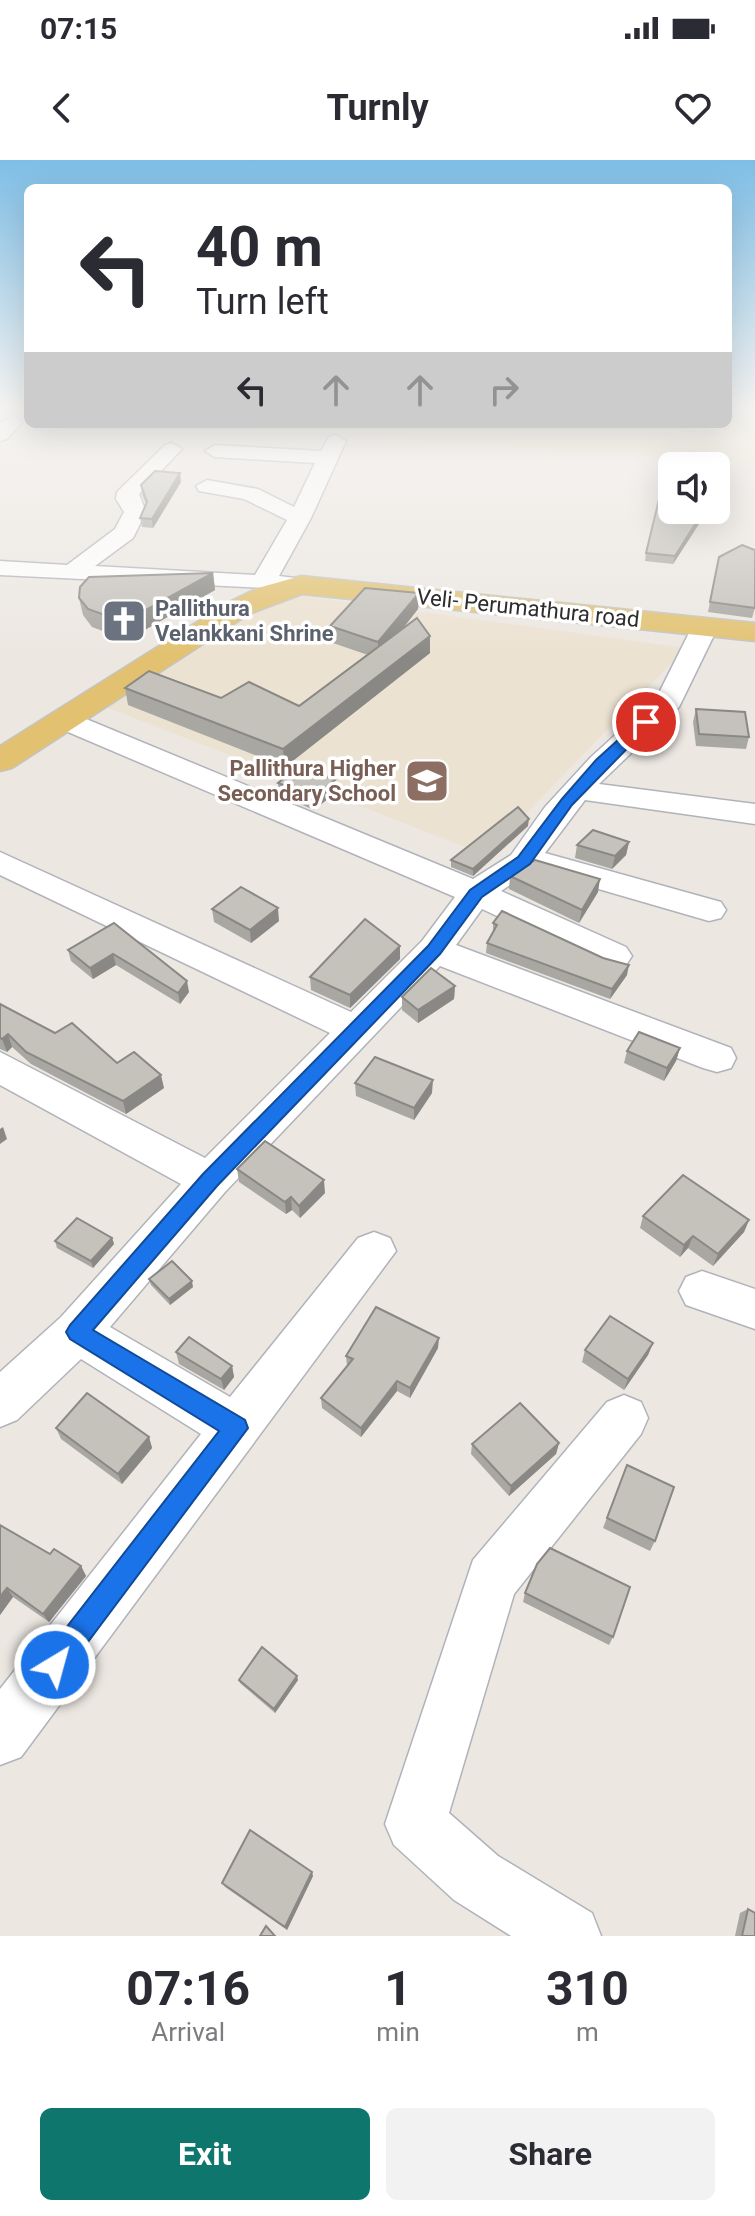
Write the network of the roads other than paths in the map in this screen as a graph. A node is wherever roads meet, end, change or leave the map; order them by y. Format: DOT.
graph roads {
  1 [pos="130,490"];
  2 [pos="228,490"];
  3 [pos="313,490"];
  4 [pos="300,518"];
  5 [pos="0,568"];
  6 [pos="75,570"];
  7 [pos="264,581"];
  8 [pos="301,585"];
  9 [pos="704,629"];
  10 [pos="755,632"];
  11 [pos="64,720"];
  12 [pos="0,761"];
  13 [pos="578,790"];
  14 [pos="755,814"];
  15 [pos="524,860"];
  16 [pos="0,862"];
  17 [pos="476,893"];
  18 [pos="709,910"];
  19 [pos="434,950"];
  20 [pos="614,956"];
  21 [pos="356,1030"];
  22 [pos="717,1058"];
  23 [pos="0,1067"];
  24 [pos="210,1180"];
  25 [pos="374,1251"];
  26 [pos="702,1291"];
  27 [pos="755,1309"];
  28 [pos="77,1332"];
  29 [pos="8,1384"];
  30 [pos="624,1418"];
  31 [pos="236,1428"];
  32 [pos="0,1736"];
  33 [pos="569,1936"];
  1 -- 6 [label="street"];
  2 -- 4 [label="street"];
  3 -- 4 [label="street"];
  4 -- 7 [label="street"];
  5 -- 6 [label="street"];
  6 -- 7 [label="street"];
  7 -- 8 [label="street"];
  8 -- 9 [label="main road, Veli- Perumathura road"];
  8 -- 11 [label="main road"];
  9 -- 10 [label="main road, Veli- Perumathura road"];
  9 -- 13 [label="street"];
  11 -- 12 [label="main road"];
  11 -- 17 [label="street"];
  13 -- 14 [label="street"];
  13 -- 15 [label="street"];
  15 -- 17 [label="street"];
  15 -- 18 [label="street"];
  16 -- 21 [label="street"];
  17 -- 19 [label="street"];
  17 -- 20 [label="street"];
  19 -- 21 [label="street"];
  19 -- 22 [label="street"];
  21 -- 24 [label="street"];
  23 -- 24 [label="street"];
  24 -- 28 [label="street"];
  25 -- 31 [label="street"];
  26 -- 27 [label="street"];
  28 -- 29 [label="street"];
  28 -- 31 [label="street"];
  30 -- 33 [label="street"];
  31 -- 32 [label="street"];
}
